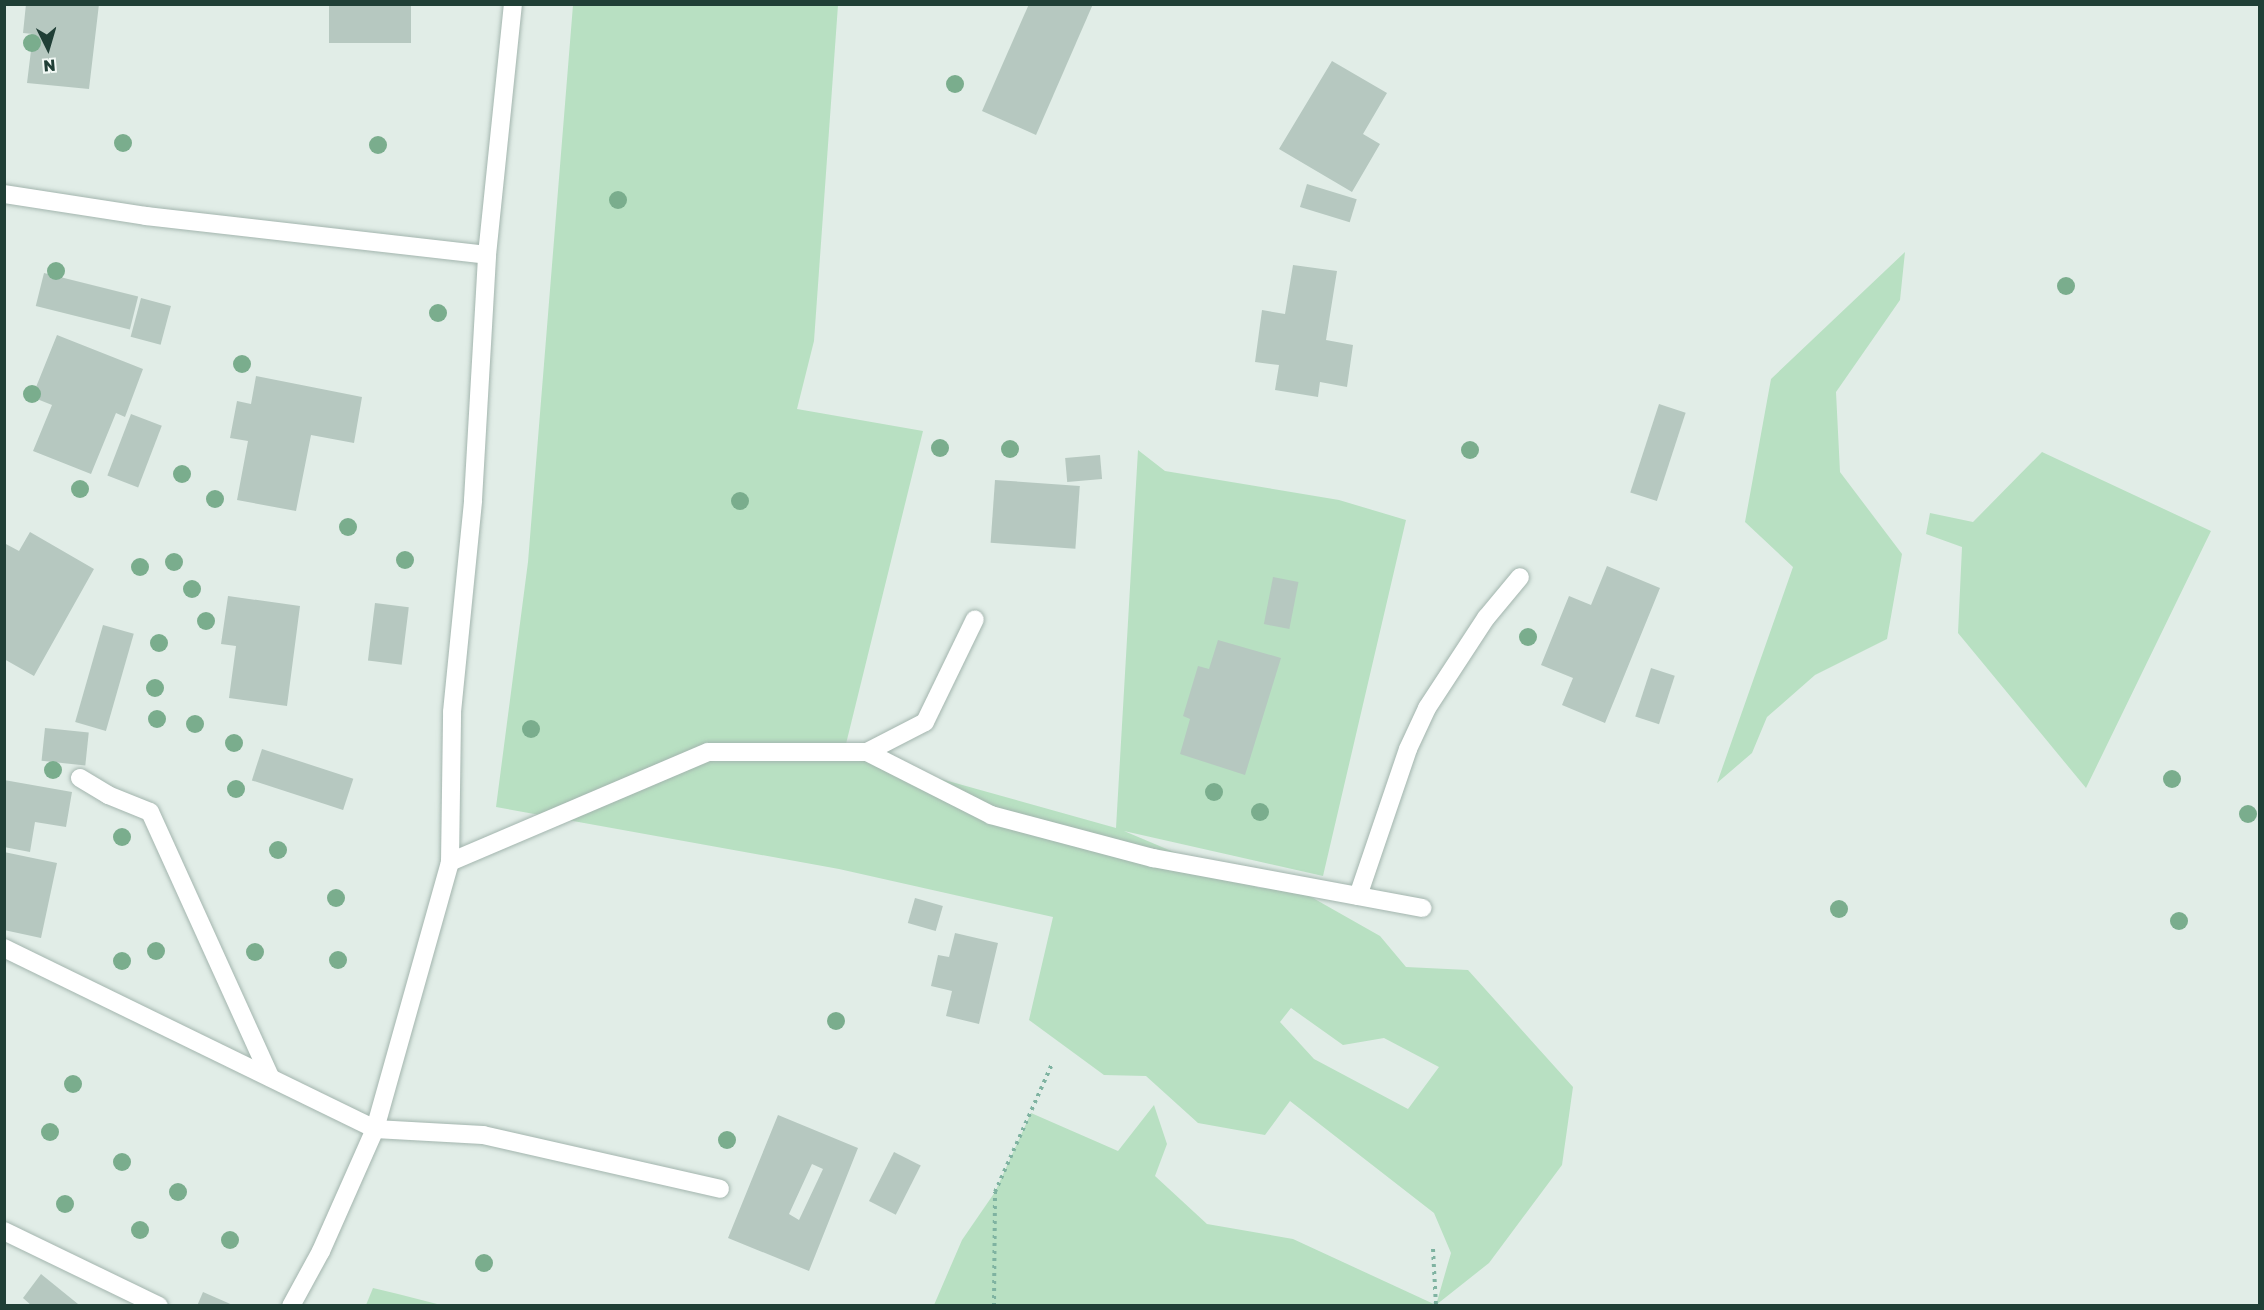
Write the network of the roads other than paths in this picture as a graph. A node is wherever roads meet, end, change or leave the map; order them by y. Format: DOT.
graph roads {
  1 [pos="513,4"];
  2 [pos="4,194"];
  3 [pos="487,255"];
  4 [pos="1520,578"];
  5 [pos="975,619"];
  6 [pos="867,753"];
  7 [pos="80,778"];
  8 [pos="450,862"];
  9 [pos="1358,896"];
  10 [pos="1422,908"];
  11 [pos="4,948"];
  12 [pos="270,1077"];
  13 [pos="375,1129"];
  14 [pos="720,1189"];
  15 [pos="4,1231"];
  16 [pos="159,1305"];
  17 [pos="291,1305"];
  1 -- 3 [label="street"];
  2 -- 3 [label="street"];
  3 -- 8 [label="street"];
  4 -- 9 [label="street"];
  5 -- 6 [label="street"];
  6 -- 8 [label="street"];
  6 -- 9 [label="street"];
  7 -- 12 [label="street"];
  8 -- 13 [label="street"];
  9 -- 10 [label="street"];
  11 -- 12 [label="street"];
  12 -- 13 [label="street"];
  13 -- 14 [label="street"];
  13 -- 17 [label="street"];
  15 -- 16 [label="street"];
}
